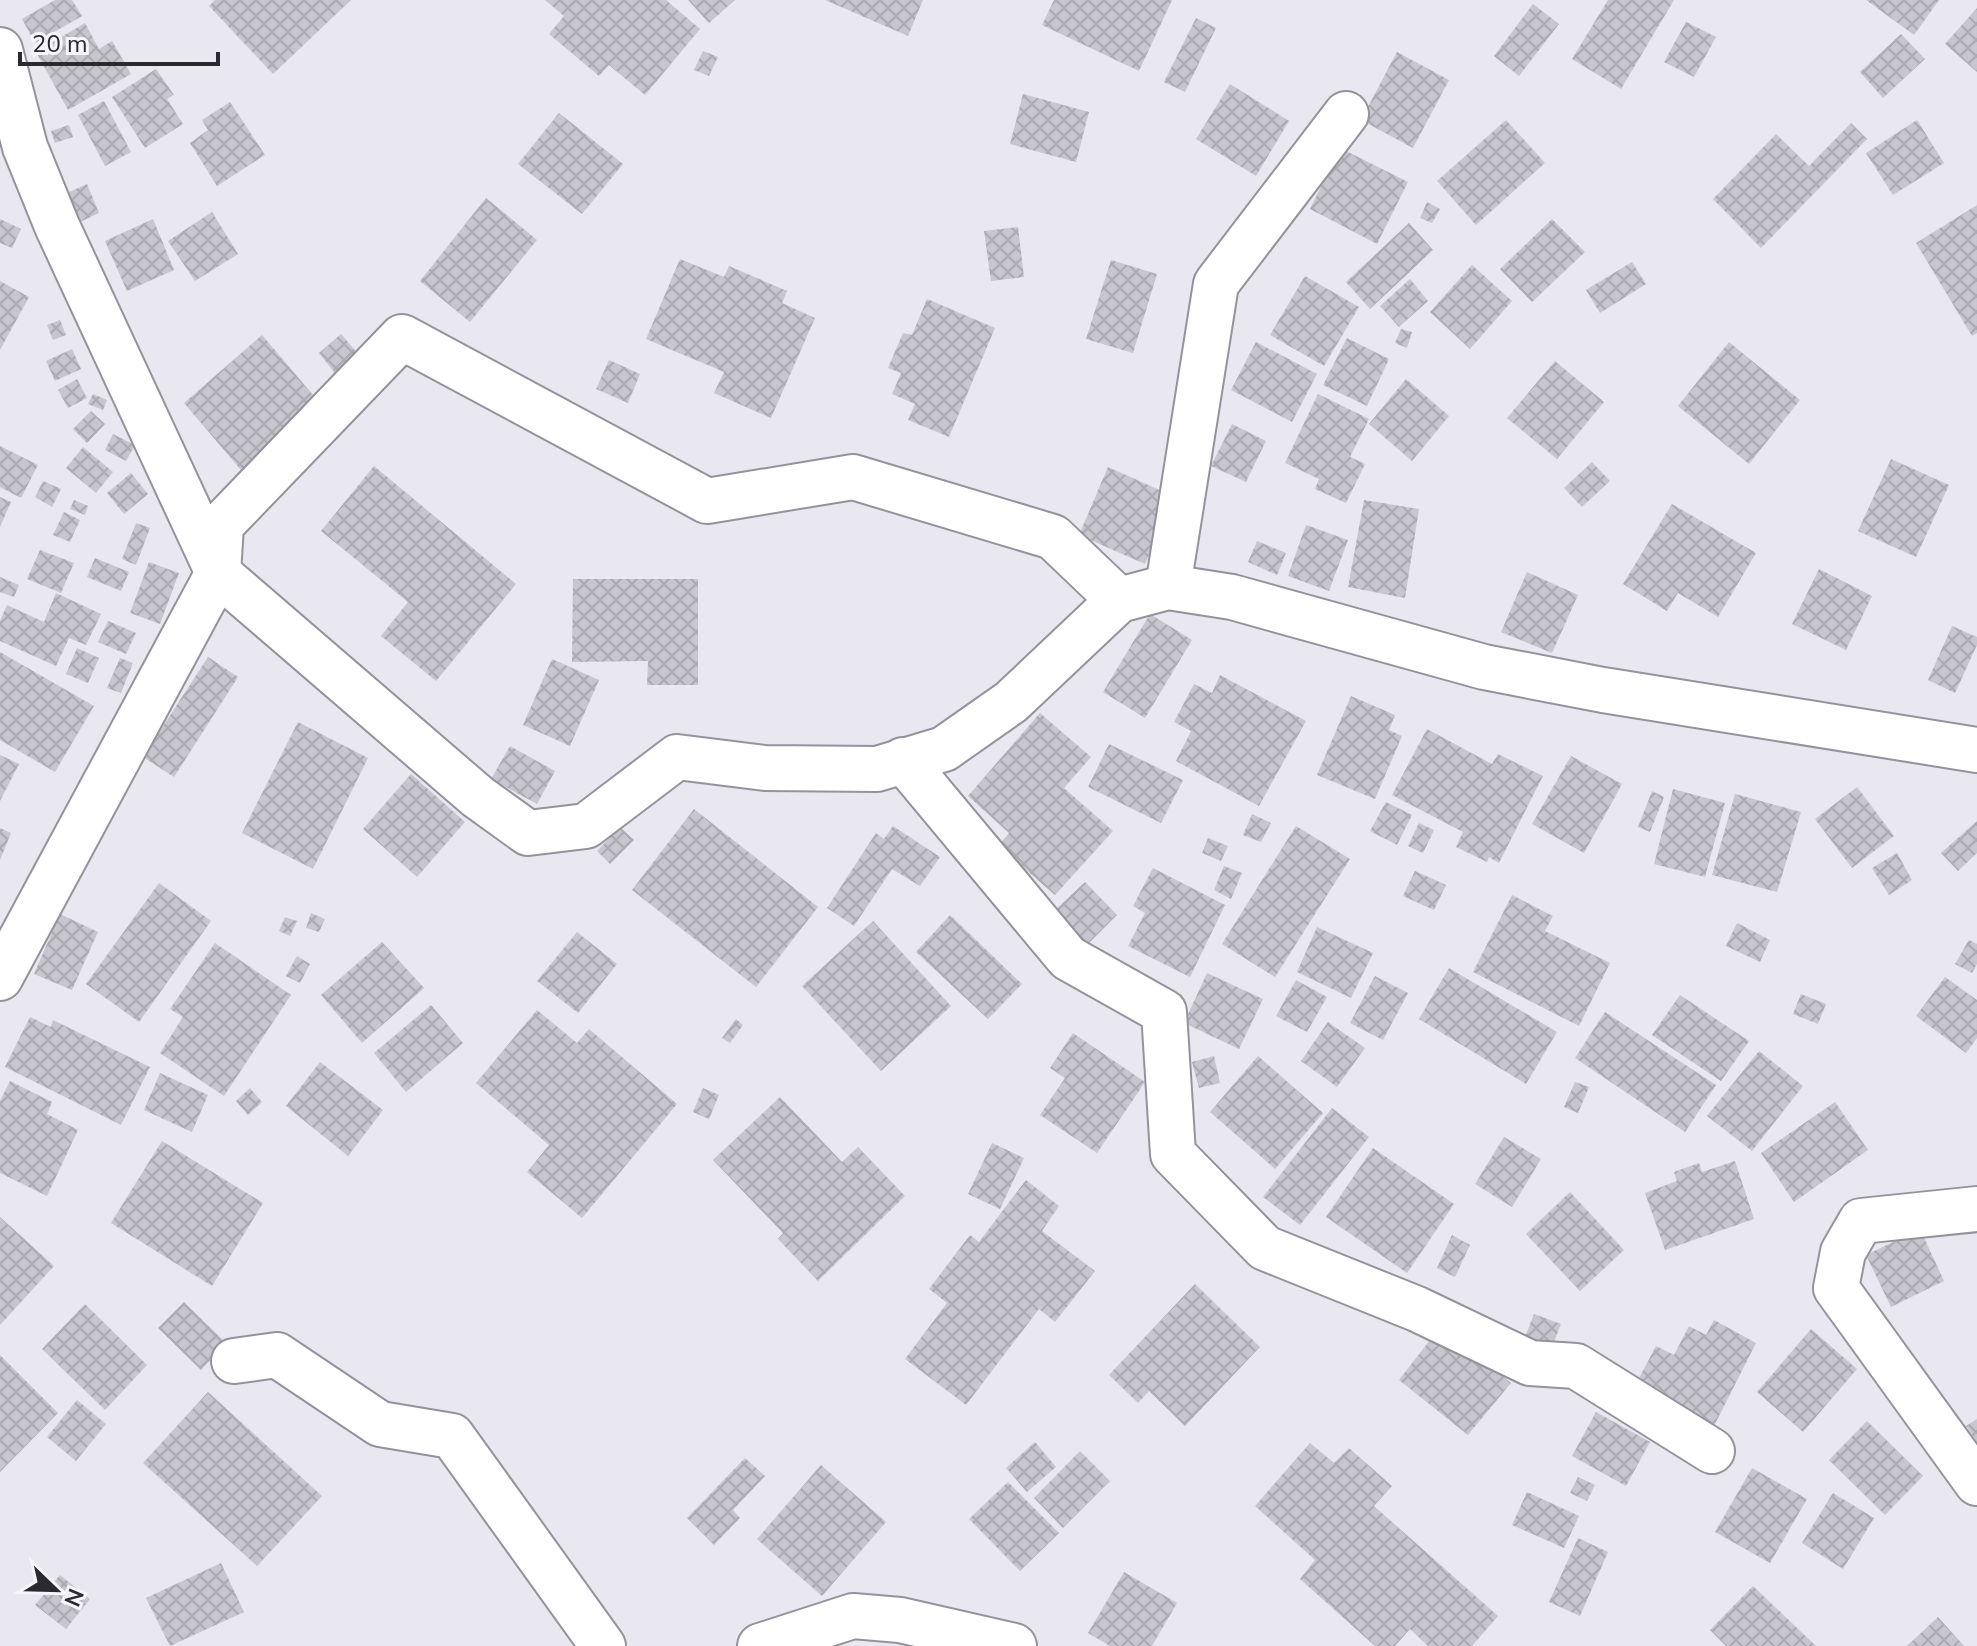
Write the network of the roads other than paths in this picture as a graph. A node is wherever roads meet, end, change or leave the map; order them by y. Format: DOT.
graph roads {
  1 [pos="0,50"];
  2 [pos="1346,114"];
  3 [pos="218,573"];
  4 [pos="1168,587"];
  5 [pos="1119,600"];
  6 [pos="1977,750"];
  7 [pos="903,760"];
  8 [pos="0,978"];
  9 [pos="1977,1209"];
  10 [pos="234,1361"];
  11 [pos="1712,1451"];
  12 [pos="1977,1483"];
  13 [pos="603,1646"];
  14 [pos="760,1646"];
  15 [pos="1014,1646"];
  1 -- 3 [label="street"];
  2 -- 4 [label="street"];
  3 -- 5 [label="street"];
  3 -- 7 [label="street"];
  3 -- 8 [label="street"];
  4 -- 5 [label="street"];
  4 -- 6 [label="street"];
  5 -- 7 [label="street"];
  7 -- 11 [label="street"];
  9 -- 12 [label="street"];
  10 -- 13 [label="street"];
  14 -- 15 [label="street"];
}
